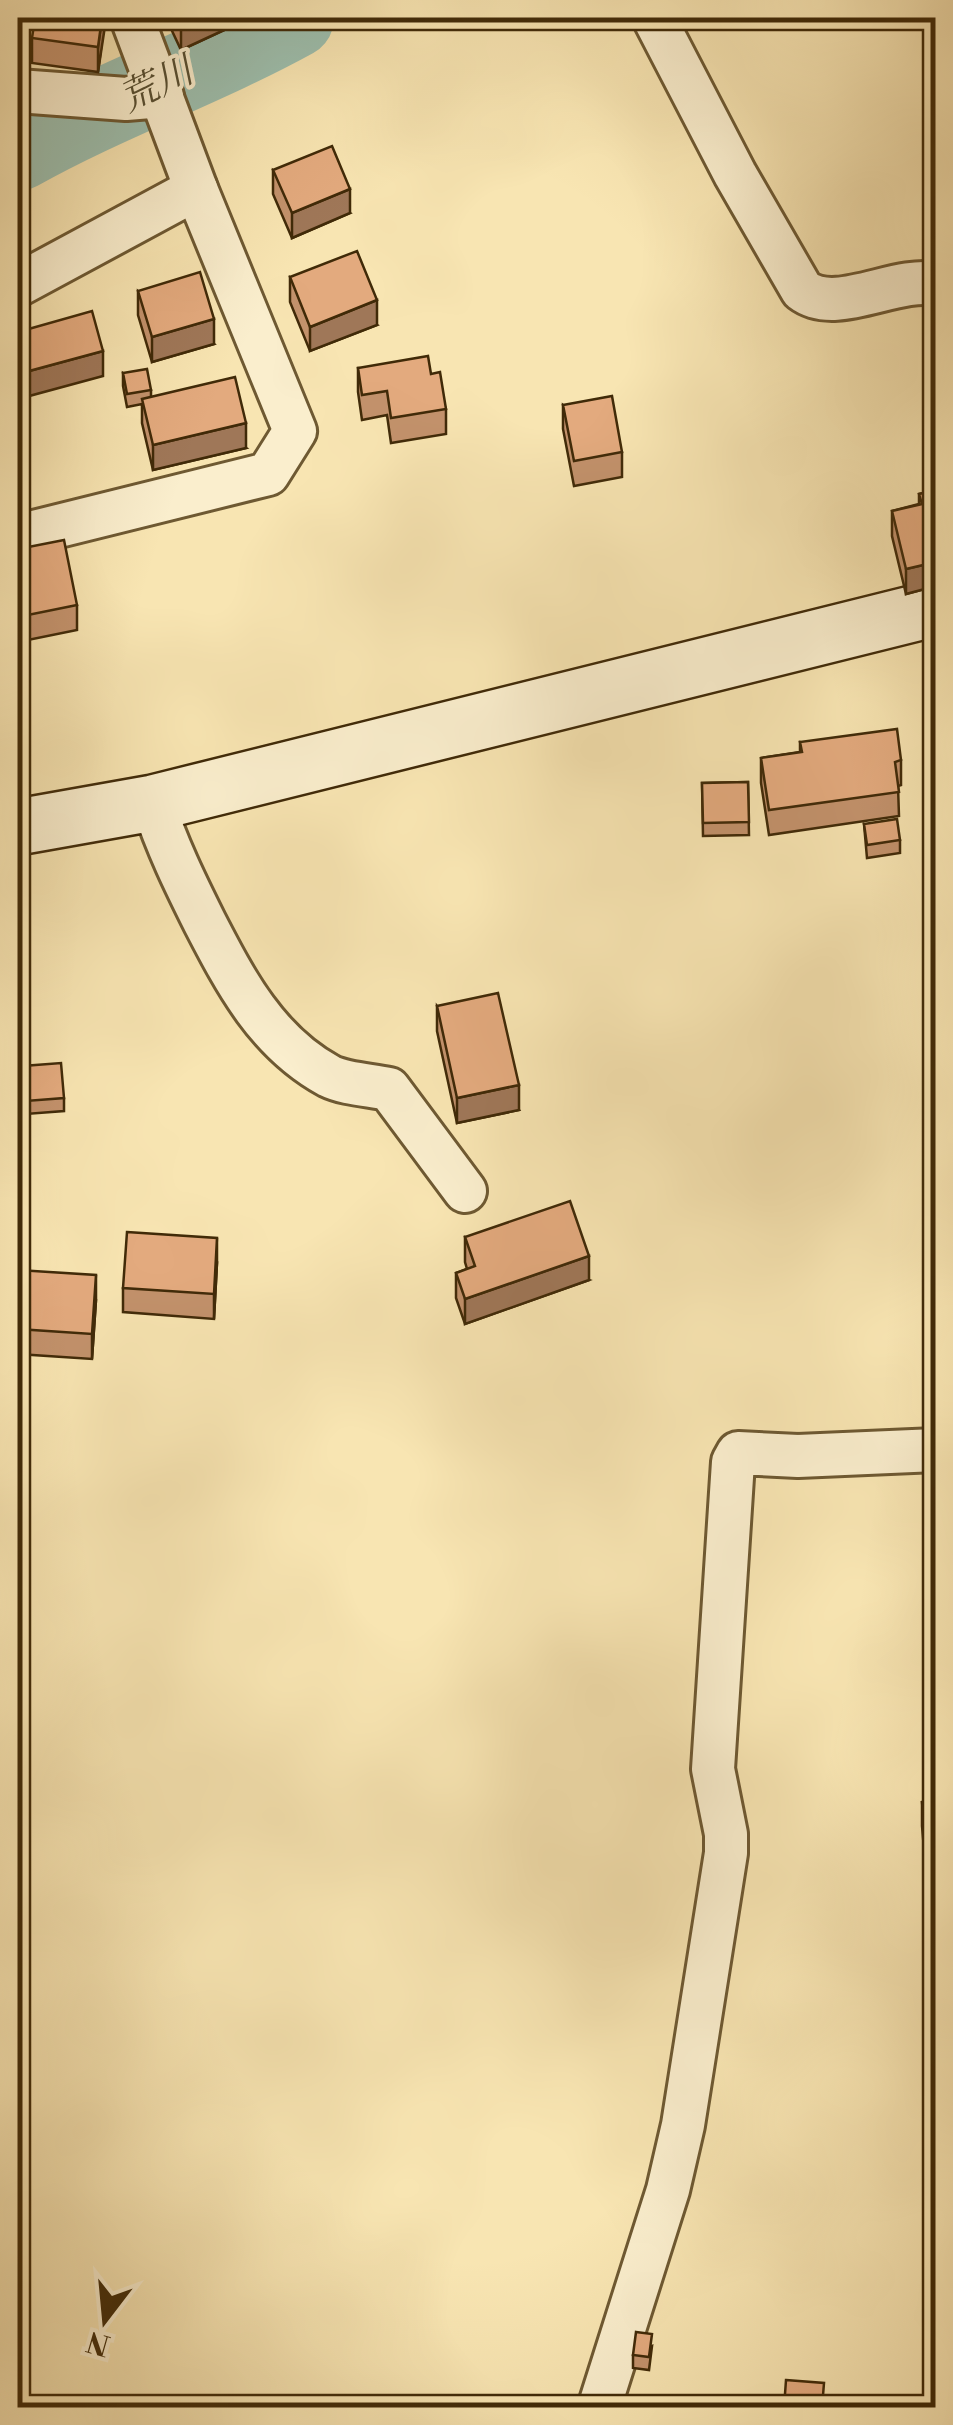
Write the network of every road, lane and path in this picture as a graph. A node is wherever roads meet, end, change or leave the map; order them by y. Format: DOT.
graph roads {
  1 [pos="132,18"];
  2 [pos="654,18"];
  3 [pos="18,91"];
  4 [pos="162,96"];
  5 [pos="196,188"];
  6 [pos="936,284"];
  7 [pos="18,285"];
  8 [pos="18,536"];
  9 [pos="936,608"];
  10 [pos="153,803"];
  11 [pos="18,827"];
  12 [pos="465,1191"];
  13 [pos="936,1450"];
  14 [pos="599,2408"];
  1 -- 4 [label="street"];
  2 -- 6 [label="street"];
  3 -- 4 [label="street"];
  4 -- 5 [label="street"];
  5 -- 7 [label="street"];
  5 -- 8 [label="street"];
  9 -- 10 [label="street"];
  10 -- 11 [label="street"];
  10 -- 12 [label="street"];
  13 -- 14 [label="street"];
}
